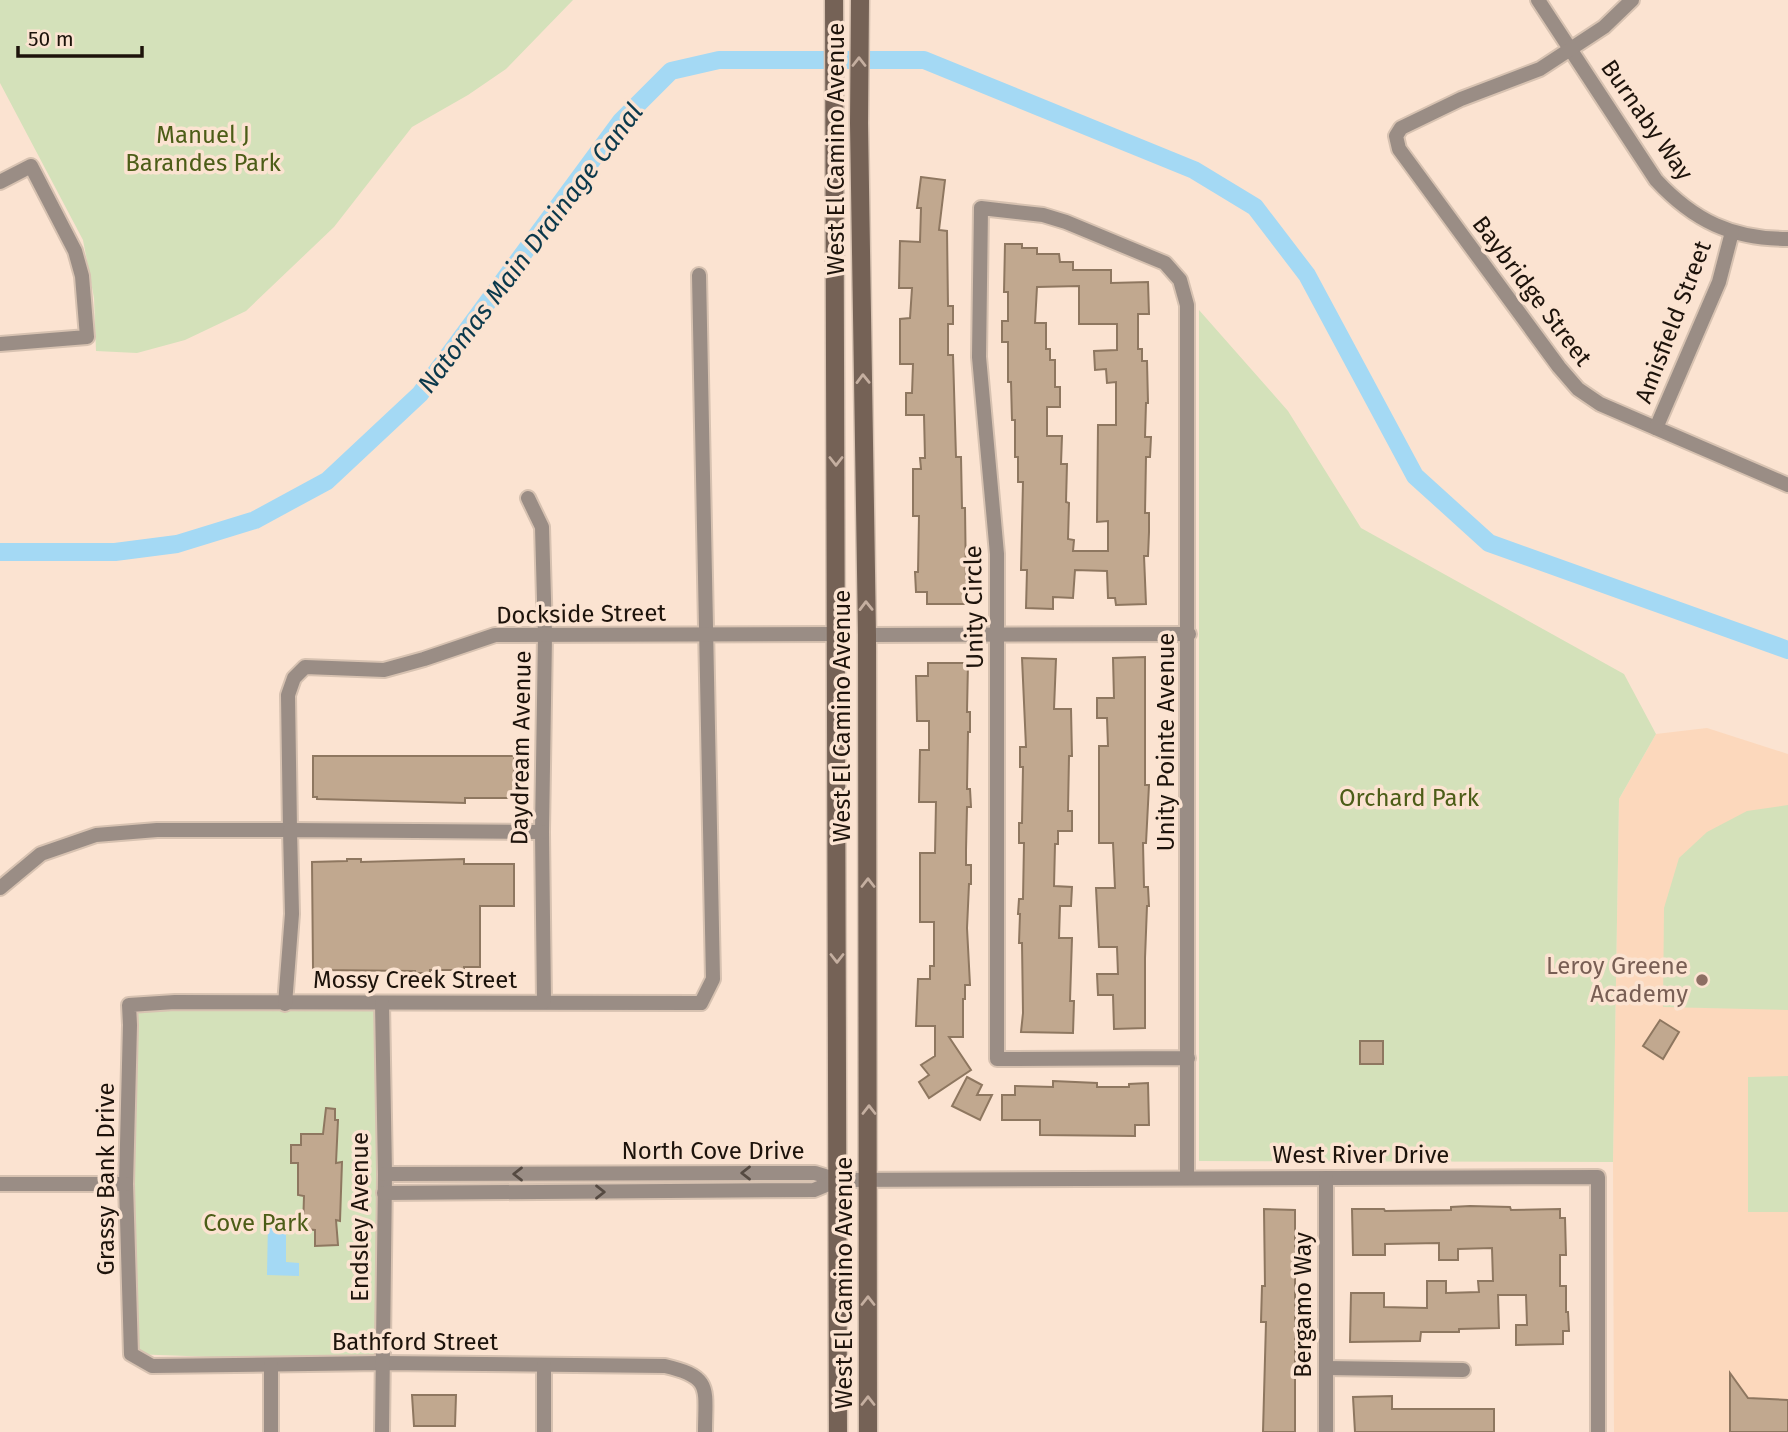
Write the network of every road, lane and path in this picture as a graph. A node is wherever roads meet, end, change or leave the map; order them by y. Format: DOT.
graph roads {
  1 [pos="834,0"];
  2 [pos="860,0"];
  3 [pos="1538,0"];
  4 [pos="1632,0"];
  5 [pos="1570,50"];
  6 [pos="0,182"];
  7 [pos="1732,232"];
  8 [pos="1788,239"];
  9 [pos="699,275"];
  10 [pos="1187,305"];
  11 [pos="0,344"];
  12 [pos="1656,428"];
  13 [pos="1788,485"];
  14 [pos="528,498"];
  15 [pos="837,634"];
  16 [pos="1189,634"];
  17 [pos="545,635"];
  18 [pos="705,635"];
  19 [pos="867,635"];
  20 [pos="998,635"];
  21 [pos="290,830"];
  22 [pos="542,832"];
  23 [pos="0,888"];
  24 [pos="544,1002"];
  25 [pos="382,1003"];
  26 [pos="285,1004"];
  27 [pos="129,1005"];
  28 [pos="1188,1058"];
  29 [pos="385,1174"];
  30 [pos="1187,1178"];
  31 [pos="1326,1178"];
  32 [pos="869,1179"];
  33 [pos="838,1180"];
  34 [pos="0,1184"];
  35 [pos="127,1184"];
  36 [pos="384,1193"];
  37 [pos="131,1354"];
  38 [pos="382,1363"];
  39 [pos="271,1365"];
  40 [pos="544,1365"];
  41 [pos="1326,1368"];
  42 [pos="1463,1370"];
  43 [pos="271,1432"];
  44 [pos="382,1432"];
  45 [pos="544,1432"];
  46 [pos="705,1432"];
  47 [pos="838,1432"];
  48 [pos="868,1432"];
  49 [pos="1326,1432"];
  50 [pos="1598,1432"];
  1 -- 15 [label="main road, West El Camino Avenue, one-way"];
  19 -- 2 [label="main road, West El Camino Avenue, one-way"];
  3 -- 5 [label="street, Burnaby Way"];
  4 -- 5 [label="street"];
  5 -- 7 [label="street, Burnaby Way"];
  5 -- 12 [label="street, Baybridge Street"];
  6 -- 11 [label="street"];
  7 -- 8 [label="street, Burnaby Way"];
  7 -- 12 [label="street, Amisfield Street"];
  9 -- 18 [label="street"];
  10 -- 16 [label="street, Unity Pointe Avenue"];
  10 -- 20 [label="street, Unity Circle"];
  12 -- 13 [label="street, Baybridge Street"];
  14 -- 17 [label="street, Daydream Avenue"];
  15 -- 18 [label="street, Dockside Street"];
  15 -- 33 [label="main road, West El Camino Avenue, one-way"];
  16 -- 20 [label="street"];
  16 -- 28 [label="street, Unity Pointe Avenue"];
  17 -- 18 [label="street, Dockside Street"];
  17 -- 21 [label="street, Dockside Street"];
  17 -- 22 [label="street, Daydream Avenue"];
  18 -- 24 [label="street, Mossy Creek Street"];
  19 -- 20 [label="street"];
  32 -- 19 [label="main road, West El Camino Avenue, one-way"];
  20 -- 28 [label="street, Unity Circle"];
  21 -- 22 [label="street"];
  21 -- 23 [label="street"];
  21 -- 26 [label="street"];
  22 -- 24 [label="street, Daydream Avenue"];
  24 -- 25 [label="street, Mossy Creek Street"];
  25 -- 26 [label="street, Mossy Creek Street"];
  25 -- 29 [label="street, Endsley Avenue"];
  26 -- 27 [label="street, Mossy Creek Street"];
  27 -- 35 [label="street, Grassy Bank Drive"];
  28 -- 30 [label="street, Unity Pointe Avenue"];
  33 -- 29 [label="street, North Cove Drive, one-way"];
  29 -- 36 [label="street, Endsley Avenue"];
  30 -- 31 [label="street, West River Drive"];
  30 -- 32 [label="street, West River Drive"];
  31 -- 41 [label="street, Bergamo Way"];
  31 -- 50 [label="street, West River Drive"];
  32 -- 33 [label="street, West River Drive"];
  48 -- 32 [label="main road, West El Camino Avenue, one-way"];
  36 -- 33 [label="street, North Cove Drive, one-way"];
  33 -- 47 [label="main road, West El Camino Avenue"];
  34 -- 35 [label="street"];
  35 -- 37 [label="street, Grassy Bank Drive"];
  36 -- 38 [label="street, Endsley Avenue"];
  37 -- 39 [label="street, Bathford Street"];
  38 -- 39 [label="street, Bathford Street"];
  38 -- 40 [label="street, Bathford Street"];
  38 -- 44 [label="street, Endsley Avenue"];
  39 -- 43 [label="street"];
  40 -- 45 [label="street"];
  40 -- 46 [label="street, Bathford Street"];
  41 -- 42 [label="street"];
  41 -- 49 [label="street, Bergamo Way"];
}
